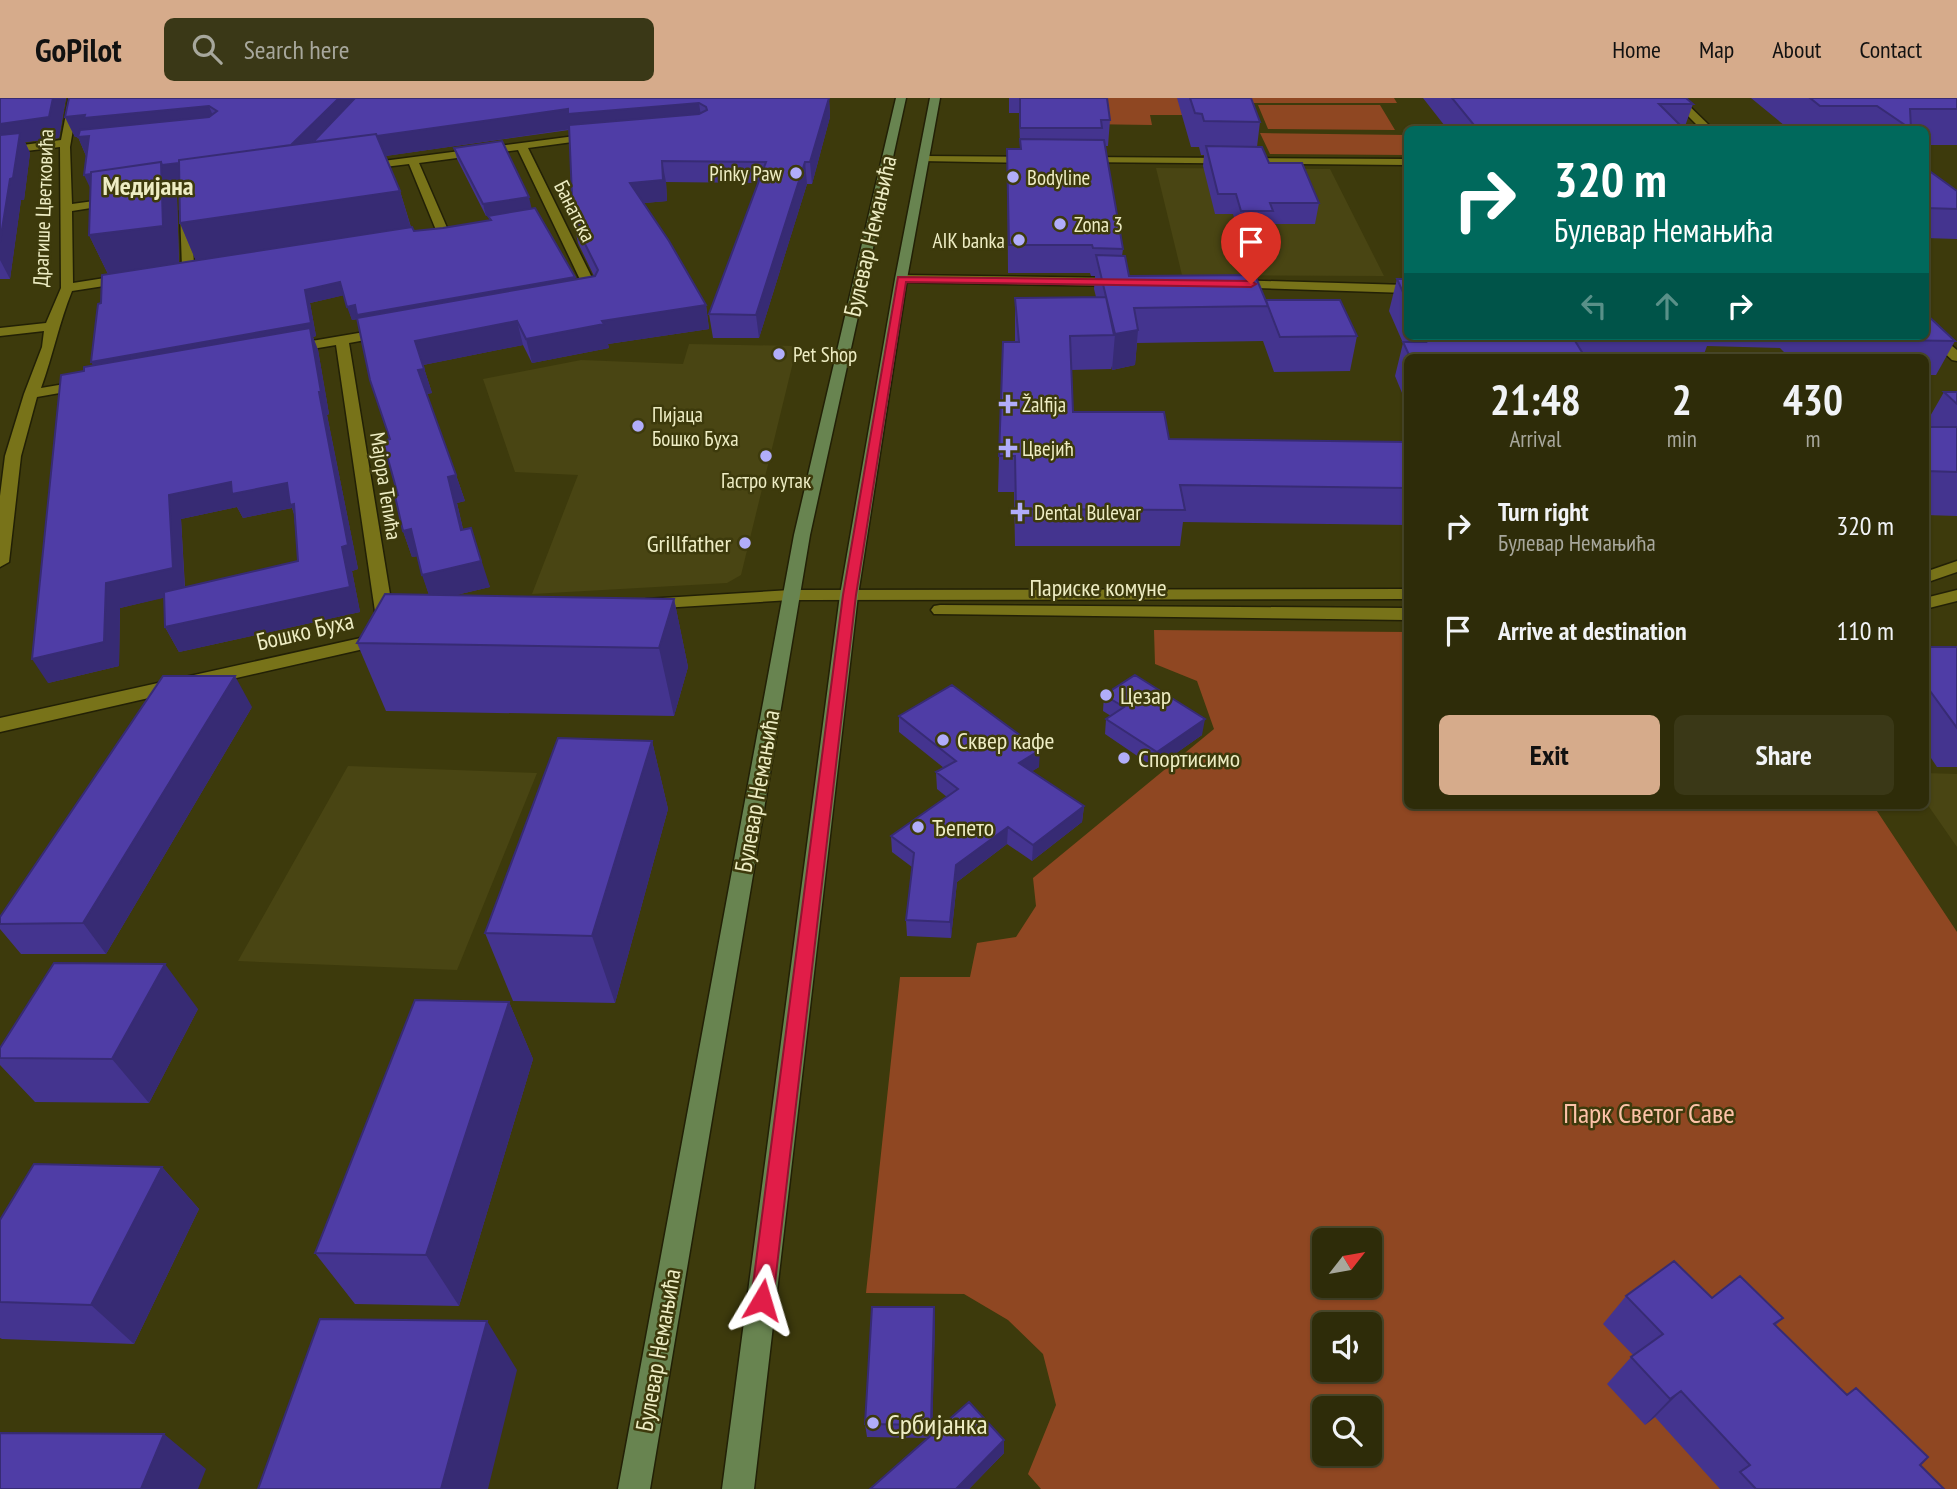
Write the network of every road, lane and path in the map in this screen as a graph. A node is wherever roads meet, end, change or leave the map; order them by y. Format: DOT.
graph roads {
  1 [pos="901,98"];
  2 [pos="935,98"];
  3 [pos="1675,98"];
  4 [pos="78,99"];
  5 [pos="1705,126"];
  6 [pos="608,135"];
  7 [pos="521,144"];
  8 [pos="68,145"];
  9 [pos="0,151"];
  10 [pos="925,159"];
  11 [pos="413,160"];
  12 [pos="1047,160"];
  13 [pos="1071,160"];
  14 [pos="1404,162"];
  15 [pos="350,168"];
  16 [pos="185,194"];
  17 [pos="130,199"];
  18 [pos="66,208"];
  19 [pos="442,230"];
  20 [pos="188,268"];
  21 [pos="139,276"];
  22 [pos="901,279"];
  23 [pos="1133,282"];
  24 [pos="1212,283"];
  25 [pos="66,288"];
  26 [pos="1404,289"];
  27 [pos="568,299"];
  28 [pos="51,326"];
  29 [pos="408,328"];
  30 [pos="0,332"];
  31 [pos="1929,332"];
  32 [pos="342,340"];
  33 [pos="276,351"];
  34 [pos="1957,357"];
  35 [pos="102,382"];
  36 [pos="31,394"];
  37 [pos="0,562"];
  38 [pos="1957,566"];
  39 [pos="1929,576"];
  40 [pos="1404,594"];
  41 [pos="1957,595"];
  42 [pos="790,601"];
  43 [pos="849,602"];
  44 [pos="1929,603"];
  45 [pos="632,605"];
  46 [pos="1404,614"];
  47 [pos="393,636"];
  48 [pos="0,726"];
  49 [pos="634,1489"];
  50 [pos="738,1489"];
  1 -- 42 [label="street, Булевар Немањића"];
  2 -- 10 [label="street, Булевар Немањића"];
  3 -- 5 [label="street"];
  4 -- 8 [label="street, Драгише Цветковића"];
  6 -- 7 [label="street"];
  7 -- 11 [label="street"];
  7 -- 27 [label="street, Банатска"];
  8 -- 9 [label="street"];
  8 -- 18 [label="street, Драгише Цветковића"];
  10 -- 12 [label="street"];
  10 -- 22 [label="street, Булевар Немањића"];
  11 -- 15 [label="street"];
  11 -- 19 [label="street"];
  13 -- 14 [label="street"];
  16 -- 20 [label="street"];
  17 -- 18 [label="street"];
  18 -- 25 [label="street, Драгише Цветковића"];
  21 -- 25 [label="street"];
  22 -- 23 [label="street, Булевар Немањића"];
  22 -- 43 [label="street, Булевар Немањића"];
  24 -- 26 [label="street"];
  25 -- 28 [label="street, Драгише Цветковића"];
  28 -- 30 [label="street"];
  28 -- 36 [label="street, Драгише Цветковића"];
  29 -- 32 [label="street"];
  31 -- 34 [label="street"];
  32 -- 33 [label="street"];
  32 -- 47 [label="street, Мајора Тепића"];
  35 -- 36 [label="street"];
  36 -- 37 [label="street, Драгише Цветковића"];
  38 -- 39 [label="street"];
  40 -- 43 [label="street, Париске комуне"];
  41 -- 44 [label="street"];
  42 -- 43 [label="street, Париске комуне"];
  42 -- 45 [label="street"];
  42 -- 49 [label="street, Булевар Немањића"];
  43 -- 46 [label="street, Париске комуне"];
  43 -- 50 [label="street, Булевар Немањића"];
  47 -- 48 [label="street, Бошко Буха"];
}
